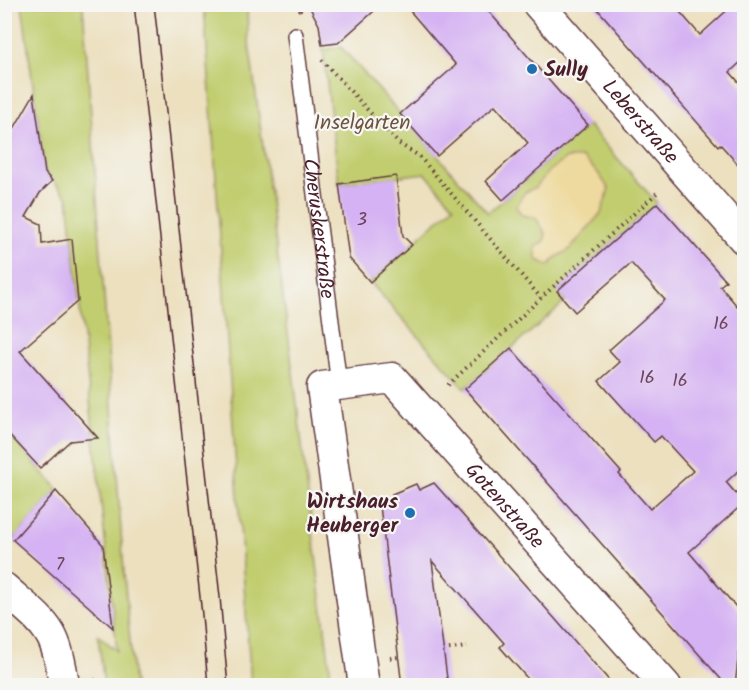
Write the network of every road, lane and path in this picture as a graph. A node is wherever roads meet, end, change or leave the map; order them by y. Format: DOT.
graph roads {
  1 [pos="538,4"];
  2 [pos="295,35"];
  3 [pos="319,56"];
  4 [pos="659,191"];
  5 [pos="744,239"];
  6 [pos="541,297"];
  7 [pos="448,385"];
  8 [pos="330,386"];
  9 [pos="4,588"];
  10 [pos="466,647"];
  11 [pos="444,650"];
  12 [pos="399,657"];
  13 [pos="390,658"];
  14 [pos="64,686"];
  15 [pos="364,686"];
  16 [pos="666,686"];
  1 -- 5 [label="street, Leberstraße"];
  2 -- 8 [label="lane, Cheruskerstraße"];
  3 -- 6 [label="path"];
  4 -- 6 [label="path"];
  6 -- 7 [label="path"];
  8 -- 15 [label="street, Cheruskerstraße"];
  8 -- 16 [label="street, Gotenstraße"];
  9 -- 14 [label="street"];
  10 -- 11 [label="path"];
  12 -- 13 [label="path"];
}
